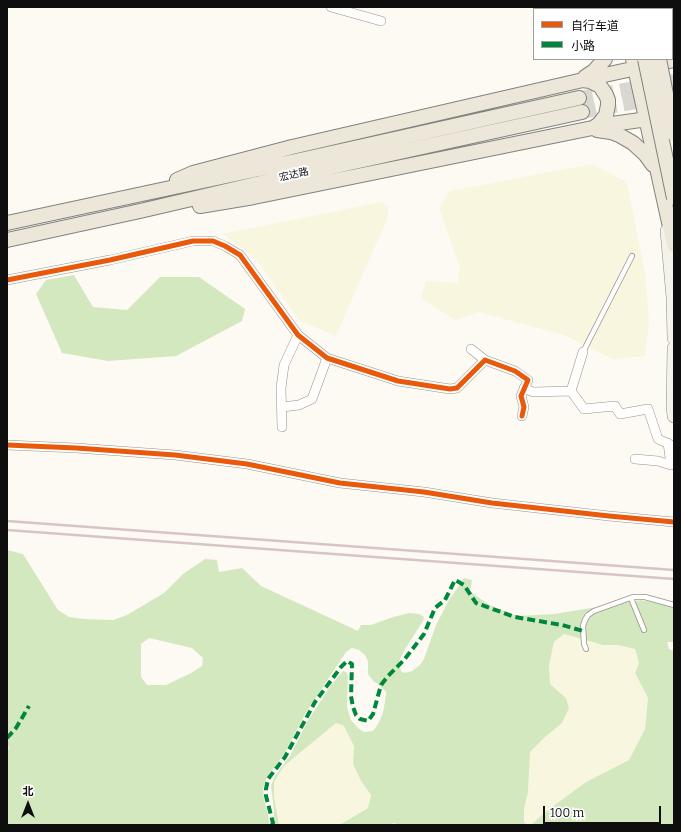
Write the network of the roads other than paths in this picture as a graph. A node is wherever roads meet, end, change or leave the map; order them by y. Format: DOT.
graph roads {
  1 [pos="331,7"];
  2 [pos="381,21"];
  3 [pos="604,60"];
  4 [pos="659,60"];
  5 [pos="674,60"];
  6 [pos="637,62"];
  7 [pos="580,80"];
  8 [pos="674,115"];
  9 [pos="646,119"];
  10 [pos="588,129"];
  11 [pos="674,134"];
  12 [pos="658,174"];
  13 [pos="138,195"];
  14 [pos="669,199"];
  15 [pos="140,211"];
  16 [pos="7,223"];
  17 [pos="7,240"];
  18 [pos="674,245"];
  19 [pos="632,256"];
  20 [pos="7,280"];
  21 [pos="298,334"];
  22 [pos="674,338"];
  23 [pos="674,348"];
  24 [pos="471,349"];
  25 [pos="583,352"];
  26 [pos="327,358"];
  27 [pos="484,360"];
  28 [pos="524,388"];
  29 [pos="571,391"];
  30 [pos="282,407"];
  31 [pos="522,416"];
  32 [pos="674,416"];
  33 [pos="282,427"];
  34 [pos="7,445"];
  35 [pos="671,445"];
  36 [pos="635,459"];
  37 [pos="674,522"];
  38 [pos="631,598"];
  39 [pos="674,605"];
  40 [pos="644,630"];
  41 [pos="586,649"];
  1 -- 2 [label="street"];
  3 -- 7 [label="main road"];
  4 -- 11 [label="main road, bridge"];
  5 -- 6 [label="main road"];
  6 -- 7 [label="main road"];
  6 -- 9 [label="main road"];
  6 -- 14 [label="main road, bridge"];
  7 -- 10 [label="main road"];
  7 -- 13 [label="main road"];
  8 -- 9 [label="main road"];
  9 -- 10 [label="main road"];
  9 -- 12 [label="main road"];
  10 -- 12 [label="main road"];
  10 -- 15 [label="main road"];
  12 -- 14 [label="main road"];
  13 -- 15 [label="main road, 宏达路"];
  13 -- 16 [label="main road, 宏达路"];
  14 -- 18 [label="main road"];
  14 -- 22 [label="street"];
  15 -- 17 [label="main road, 宏达路"];
  19 -- 25 [label="lane"];
  20 -- 21 [label="street"];
  21 -- 26 [label="street"];
  21 -- 30 [label="street"];
  23 -- 32 [label="street"];
  24 -- 27 [label="street"];
  25 -- 29 [label="street"];
  26 -- 27 [label="street"];
  26 -- 30 [label="street"];
  27 -- 28 [label="street"];
  28 -- 29 [label="street"];
  28 -- 31 [label="street"];
  29 -- 35 [label="street"];
  30 -- 33 [label="street"];
  34 -- 37 [label="street"];
  35 -- 36 [label="street"];
  38 -- 39 [label="lane"];
  38 -- 40 [label="lane"];
  38 -- 41 [label="lane"];
}
